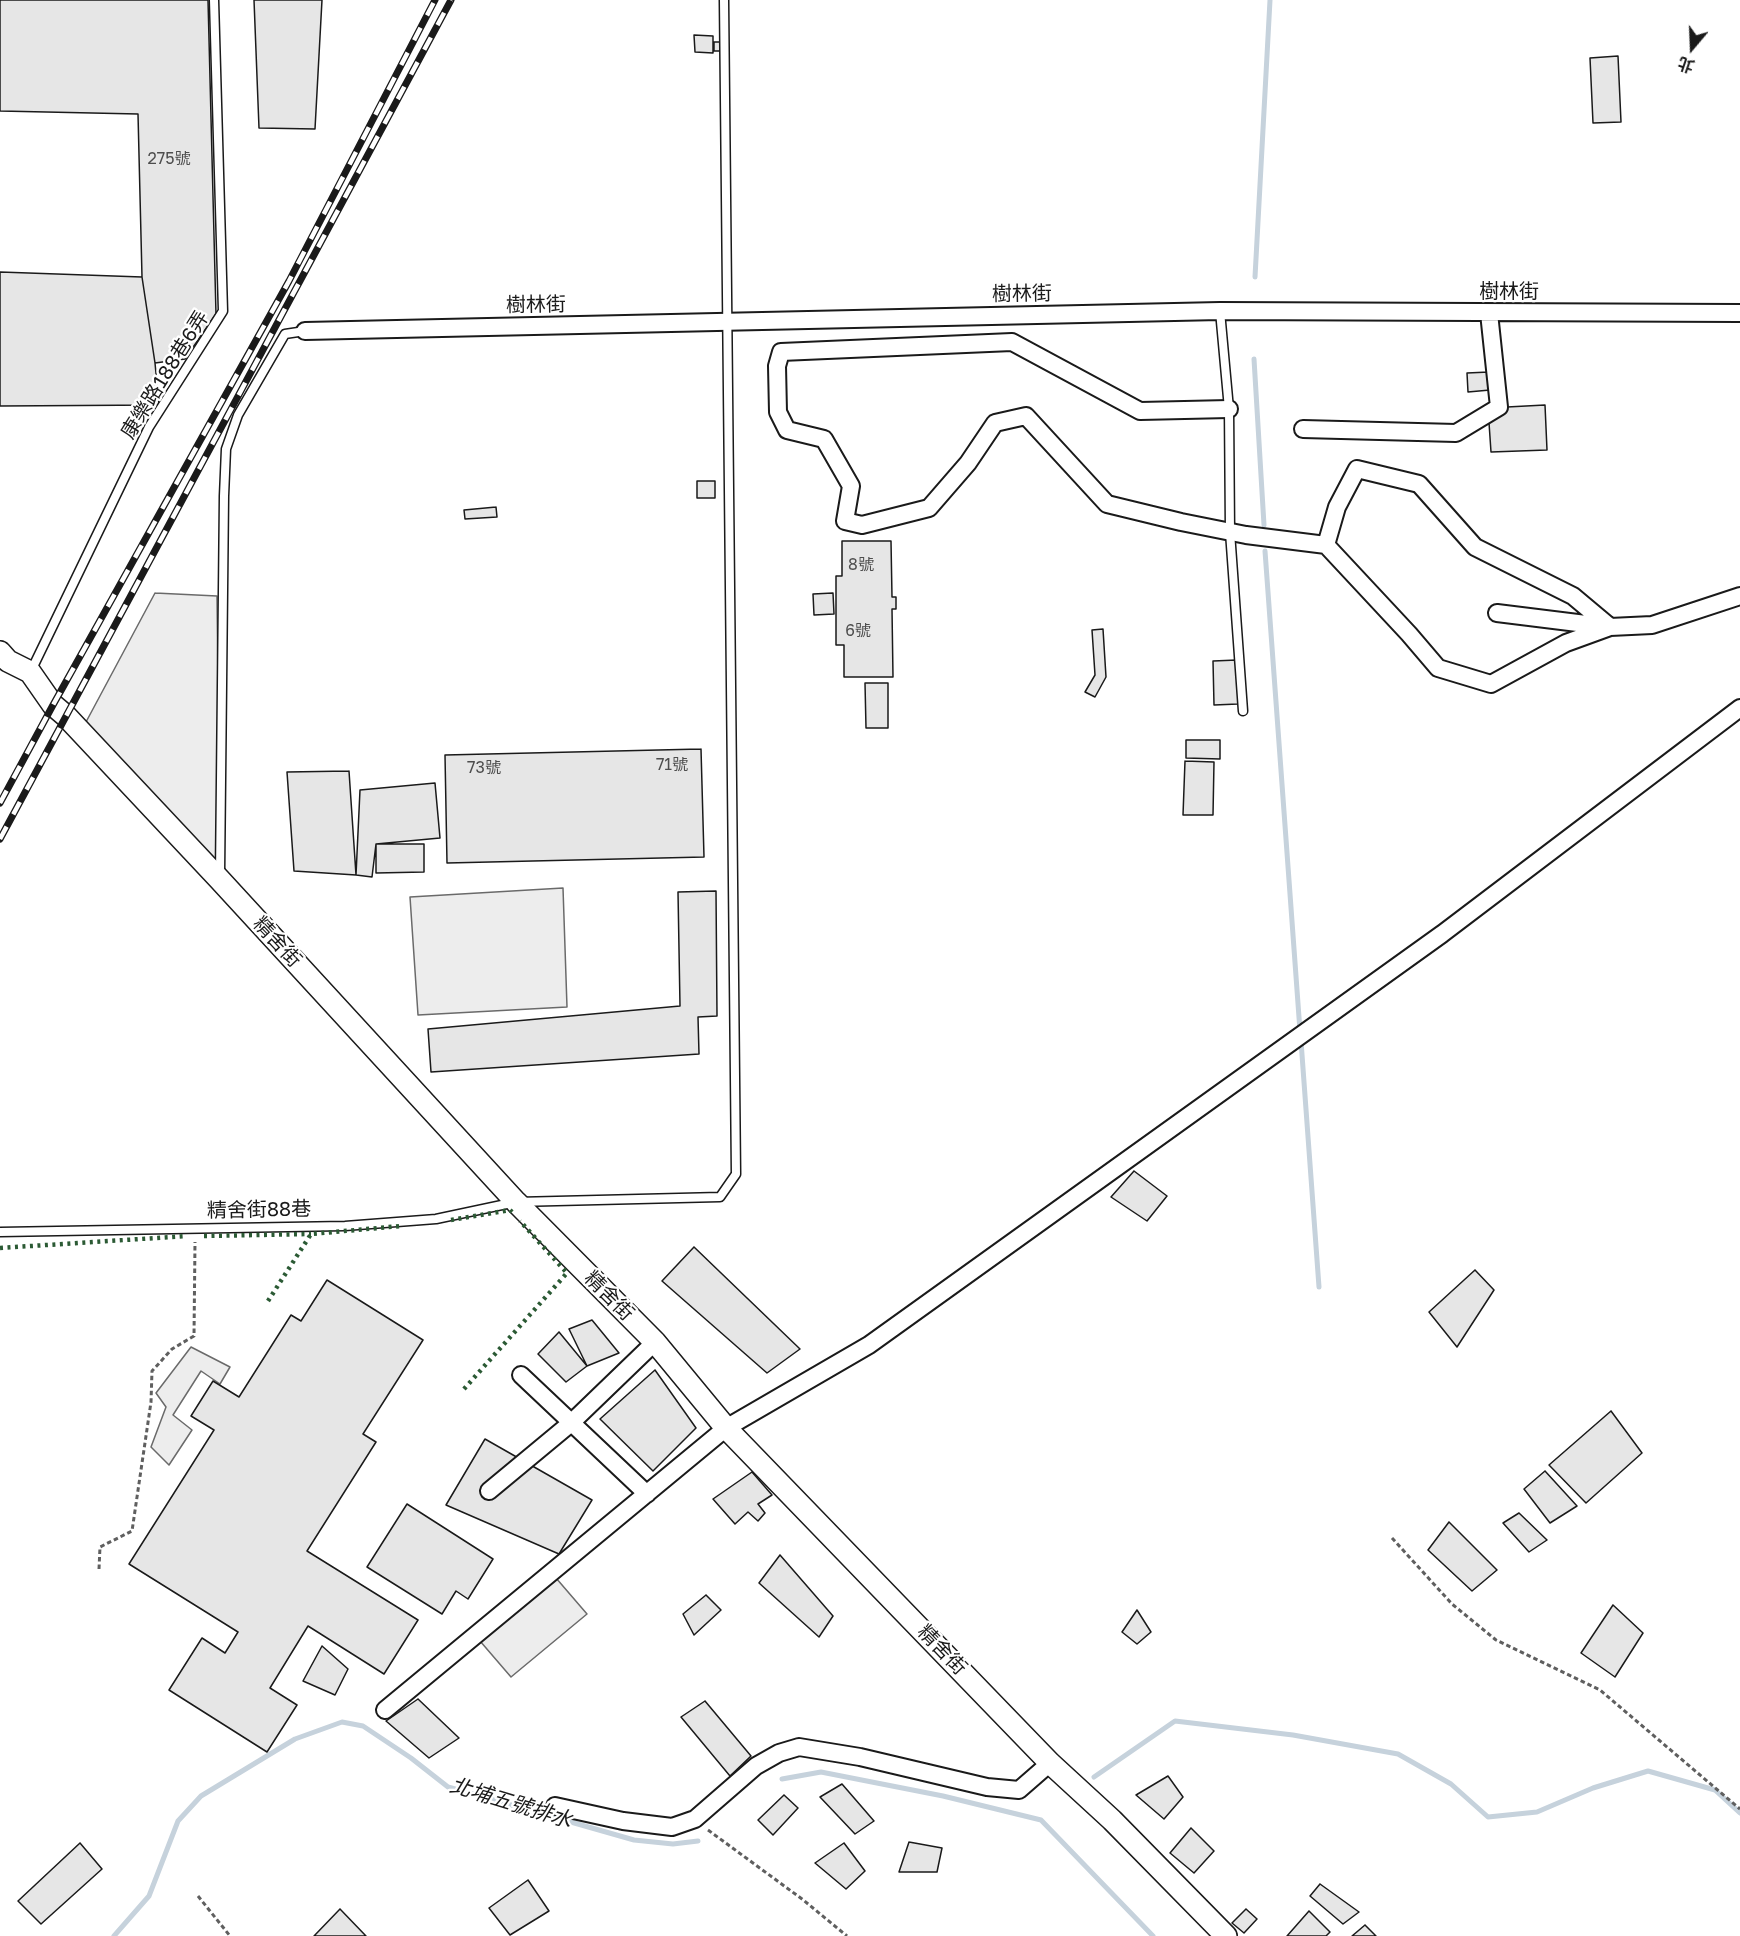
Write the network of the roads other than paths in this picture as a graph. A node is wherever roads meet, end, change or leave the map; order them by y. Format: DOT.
graph roads {
  1 [pos="214,0"];
  2 [pos="724,0"];
  3 [pos="1220,312"];
  4 [pos="1489,313"];
  5 [pos="1740,313"];
  6 [pos="729,321"];
  7 [pos="305,331"];
  8 [pos="1228,409"];
  9 [pos="1303,429"];
  10 [pos="1230,532"];
  11 [pos="1326,545"];
  12 [pos="1740,596"];
  13 [pos="1497,613"];
  14 [pos="1610,627"];
  15 [pos="0,652"];
  16 [pos="30,672"];
  17 [pos="1740,708"];
  18 [pos="1243,711"];
  19 [pos="220,880"];
  20 [pos="516,1202"];
  21 [pos="0,1232"];
  22 [pos="655,1342"];
  23 [pos="521,1375"];
  24 [pos="571,1423"];
  25 [pos="726,1428"];
  26 [pos="489,1491"];
  27 [pos="646,1494"];
  28 [pos="385,1710"];
  29 [pos="1050,1763"];
  30 [pos="555,1806"];
  31 [pos="1226,1936"];
  1 -- 16 [label="lane, 康樂路188巷6弄"];
  2 -- 6 [label="lane"];
  3 -- 4 [label="street, 樹林街"];
  3 -- 6 [label="street, 樹林街"];
  3 -- 8 [label="lane"];
  4 -- 5 [label="street, 樹林街"];
  4 -- 9 [label="street"];
  6 -- 7 [label="street, 樹林街"];
  6 -- 20 [label="lane, 精舍街88巷"];
  7 -- 19 [label="lane"];
  8 -- 10 [label="lane"];
  8 -- 10 [label="street"];
  10 -- 11 [label="street"];
  10 -- 18 [label="lane"];
  11 -- 14 [label="street"];
  11 -- 14 [label="street"];
  12 -- 14 [label="street"];
  13 -- 14 [label="street"];
  15 -- 16 [label="street, 精舍街"];
  16 -- 19 [label="street, 精舍街"];
  17 -- 25 [label="street"];
  19 -- 20 [label="street, 精舍街"];
  20 -- 21 [label="lane, 精舍街88巷"];
  20 -- 22 [label="street, 精舍街"];
  22 -- 24 [label="street"];
  22 -- 25 [label="street, 精舍街"];
  23 -- 24 [label="street"];
  24 -- 26 [label="street"];
  24 -- 27 [label="street"];
  25 -- 27 [label="street"];
  25 -- 29 [label="street, 精舍街"];
  27 -- 28 [label="street"];
  29 -- 30 [label="street"];
  29 -- 31 [label="street, 精舍街"];
}
